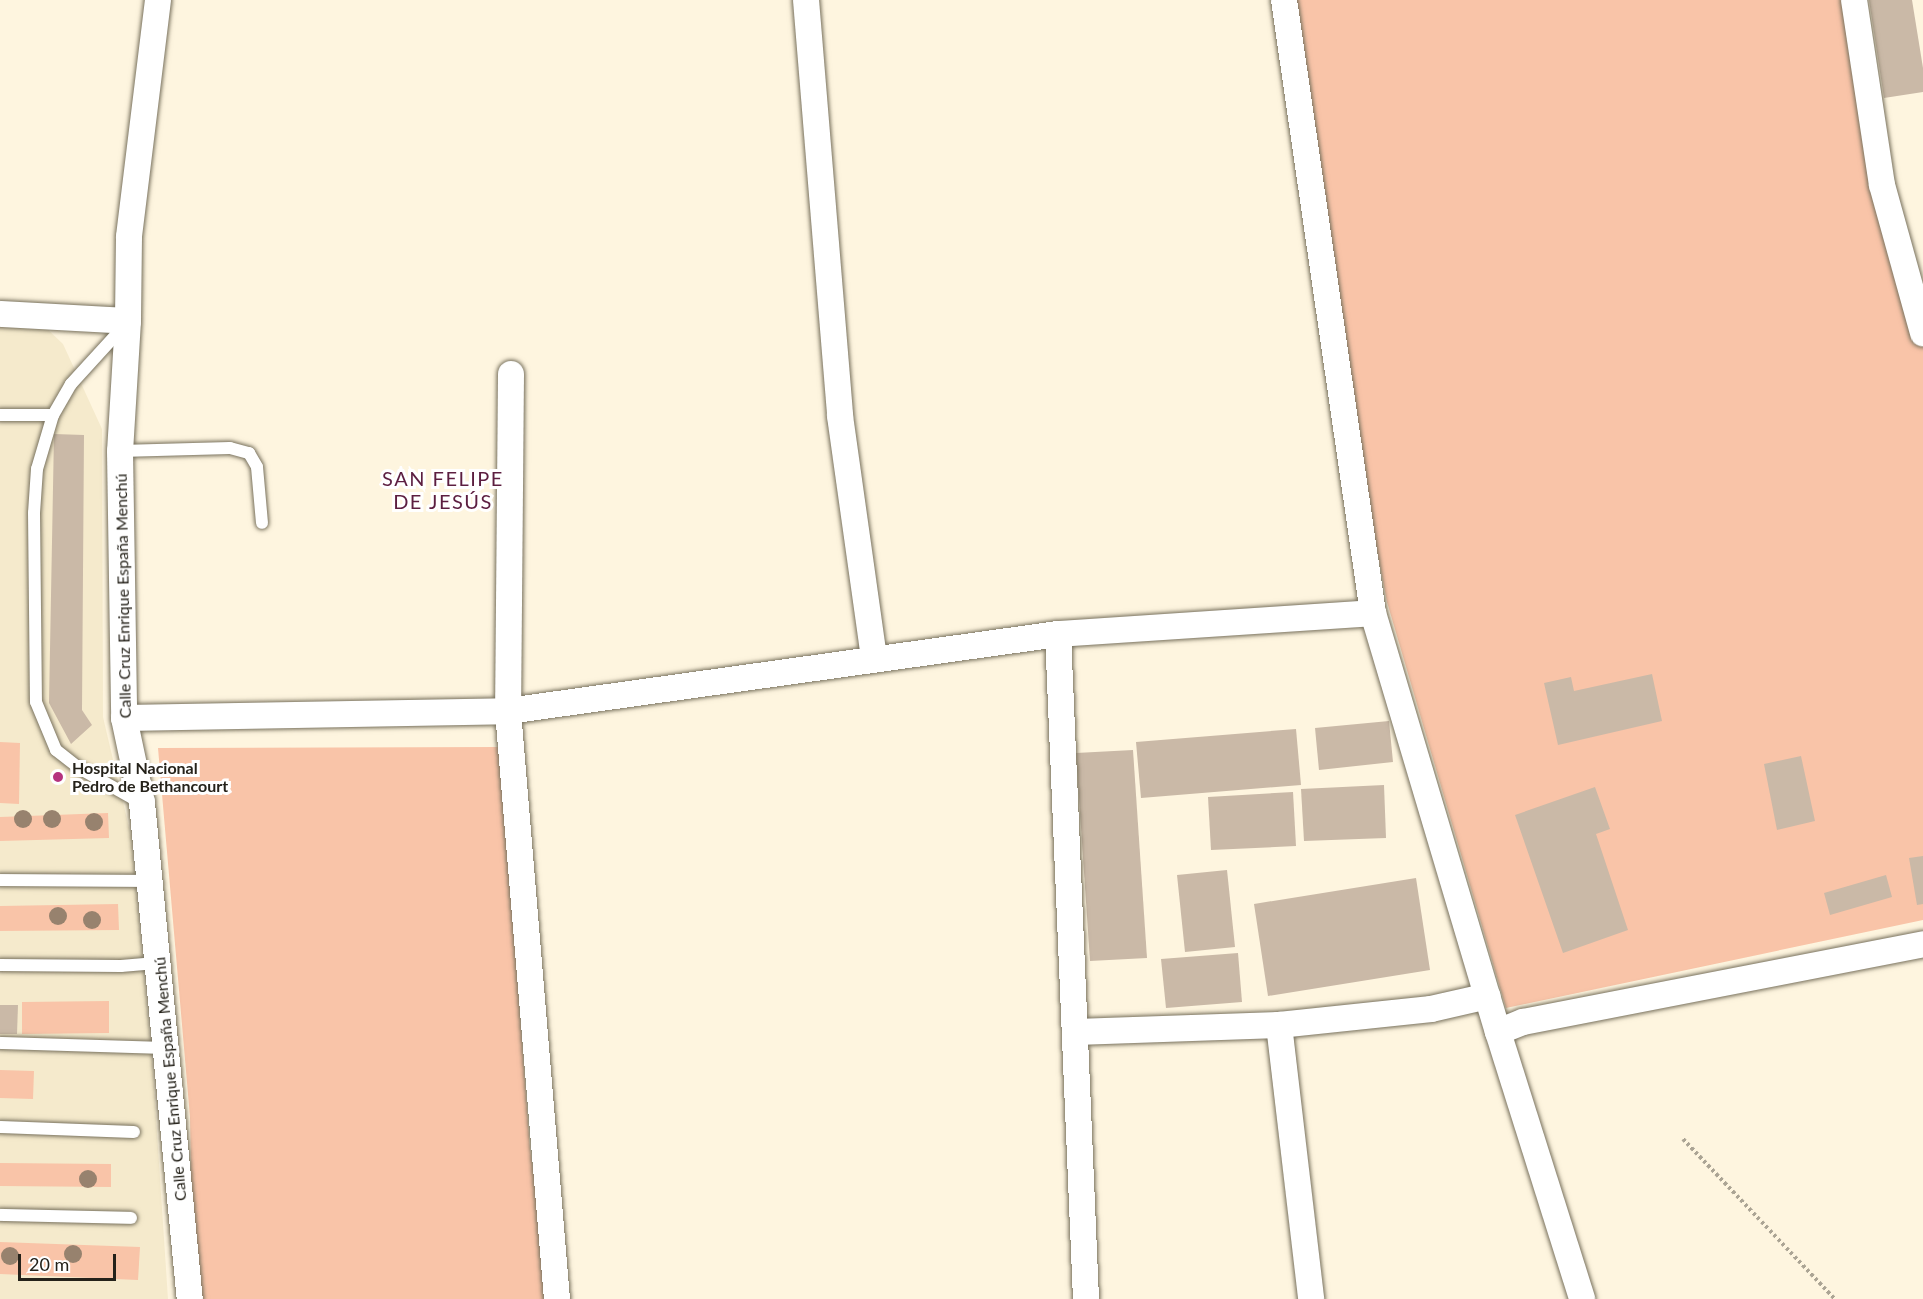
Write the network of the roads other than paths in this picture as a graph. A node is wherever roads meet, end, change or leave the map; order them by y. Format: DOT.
graph roads {
  1 [pos="159,0"];
  2 [pos="806,0"];
  3 [pos="1284,0"];
  4 [pos="1854,0"];
  5 [pos="0,314"];
  6 [pos="128,321"];
  7 [pos="1923,333"];
  8 [pos="511,374"];
  9 [pos="0,415"];
  10 [pos="54,415"];
  11 [pos="120,451"];
  12 [pos="262,523"];
  13 [pos="1373,613"];
  14 [pos="1058,634"];
  15 [pos="874,658"];
  16 [pos="508,711"];
  17 [pos="124,718"];
  18 [pos="142,803"];
  19 [pos="0,880"];
  20 [pos="149,880"];
  21 [pos="1923,944"];
  22 [pos="159,963"];
  23 [pos="0,965"];
  24 [pos="1488,996"];
  25 [pos="1279,1025"];
  26 [pos="1076,1032"];
  27 [pos="1498,1032"];
  28 [pos="0,1043"];
  29 [pos="166,1048"];
  30 [pos="0,1127"];
  31 [pos="134,1132"];
  32 [pos="0,1215"];
  33 [pos="131,1218"];
  34 [pos="190,1299"];
  35 [pos="557,1299"];
  36 [pos="1086,1299"];
  37 [pos="1311,1299"];
  38 [pos="1582,1299"];
  1 -- 6 [label="street, Calle Cruz Enrique España Menchú"];
  2 -- 15 [label="street"];
  3 -- 13 [label="street"];
  4 -- 7 [label="street"];
  5 -- 6 [label="street"];
  6 -- 10 [label="lane"];
  6 -- 11 [label="street, Calle Cruz Enrique España Menchú"];
  8 -- 16 [label="street"];
  9 -- 10 [label="lane"];
  10 -- 18 [label="lane"];
  11 -- 12 [label="lane"];
  11 -- 17 [label="street, Calle Cruz Enrique España Menchú"];
  13 -- 14 [label="street"];
  13 -- 24 [label="street"];
  14 -- 15 [label="street"];
  14 -- 26 [label="street"];
  15 -- 16 [label="street"];
  16 -- 17 [label="street"];
  16 -- 35 [label="street"];
  17 -- 18 [label="street, Calle Cruz Enrique España Menchú"];
  18 -- 20 [label="street, Calle Cruz Enrique España Menchú"];
  19 -- 20 [label="lane"];
  20 -- 22 [label="street, Calle Cruz Enrique España Menchú"];
  21 -- 27 [label="street"];
  22 -- 23 [label="lane"];
  22 -- 29 [label="street, Calle Cruz Enrique España Menchú"];
  24 -- 25 [label="street"];
  24 -- 27 [label="street"];
  25 -- 26 [label="street"];
  25 -- 37 [label="street"];
  26 -- 36 [label="street"];
  27 -- 38 [label="street"];
  28 -- 29 [label="lane"];
  29 -- 34 [label="street, Calle Cruz Enrique España Menchú"];
  30 -- 31 [label="lane"];
  32 -- 33 [label="lane"];
}
